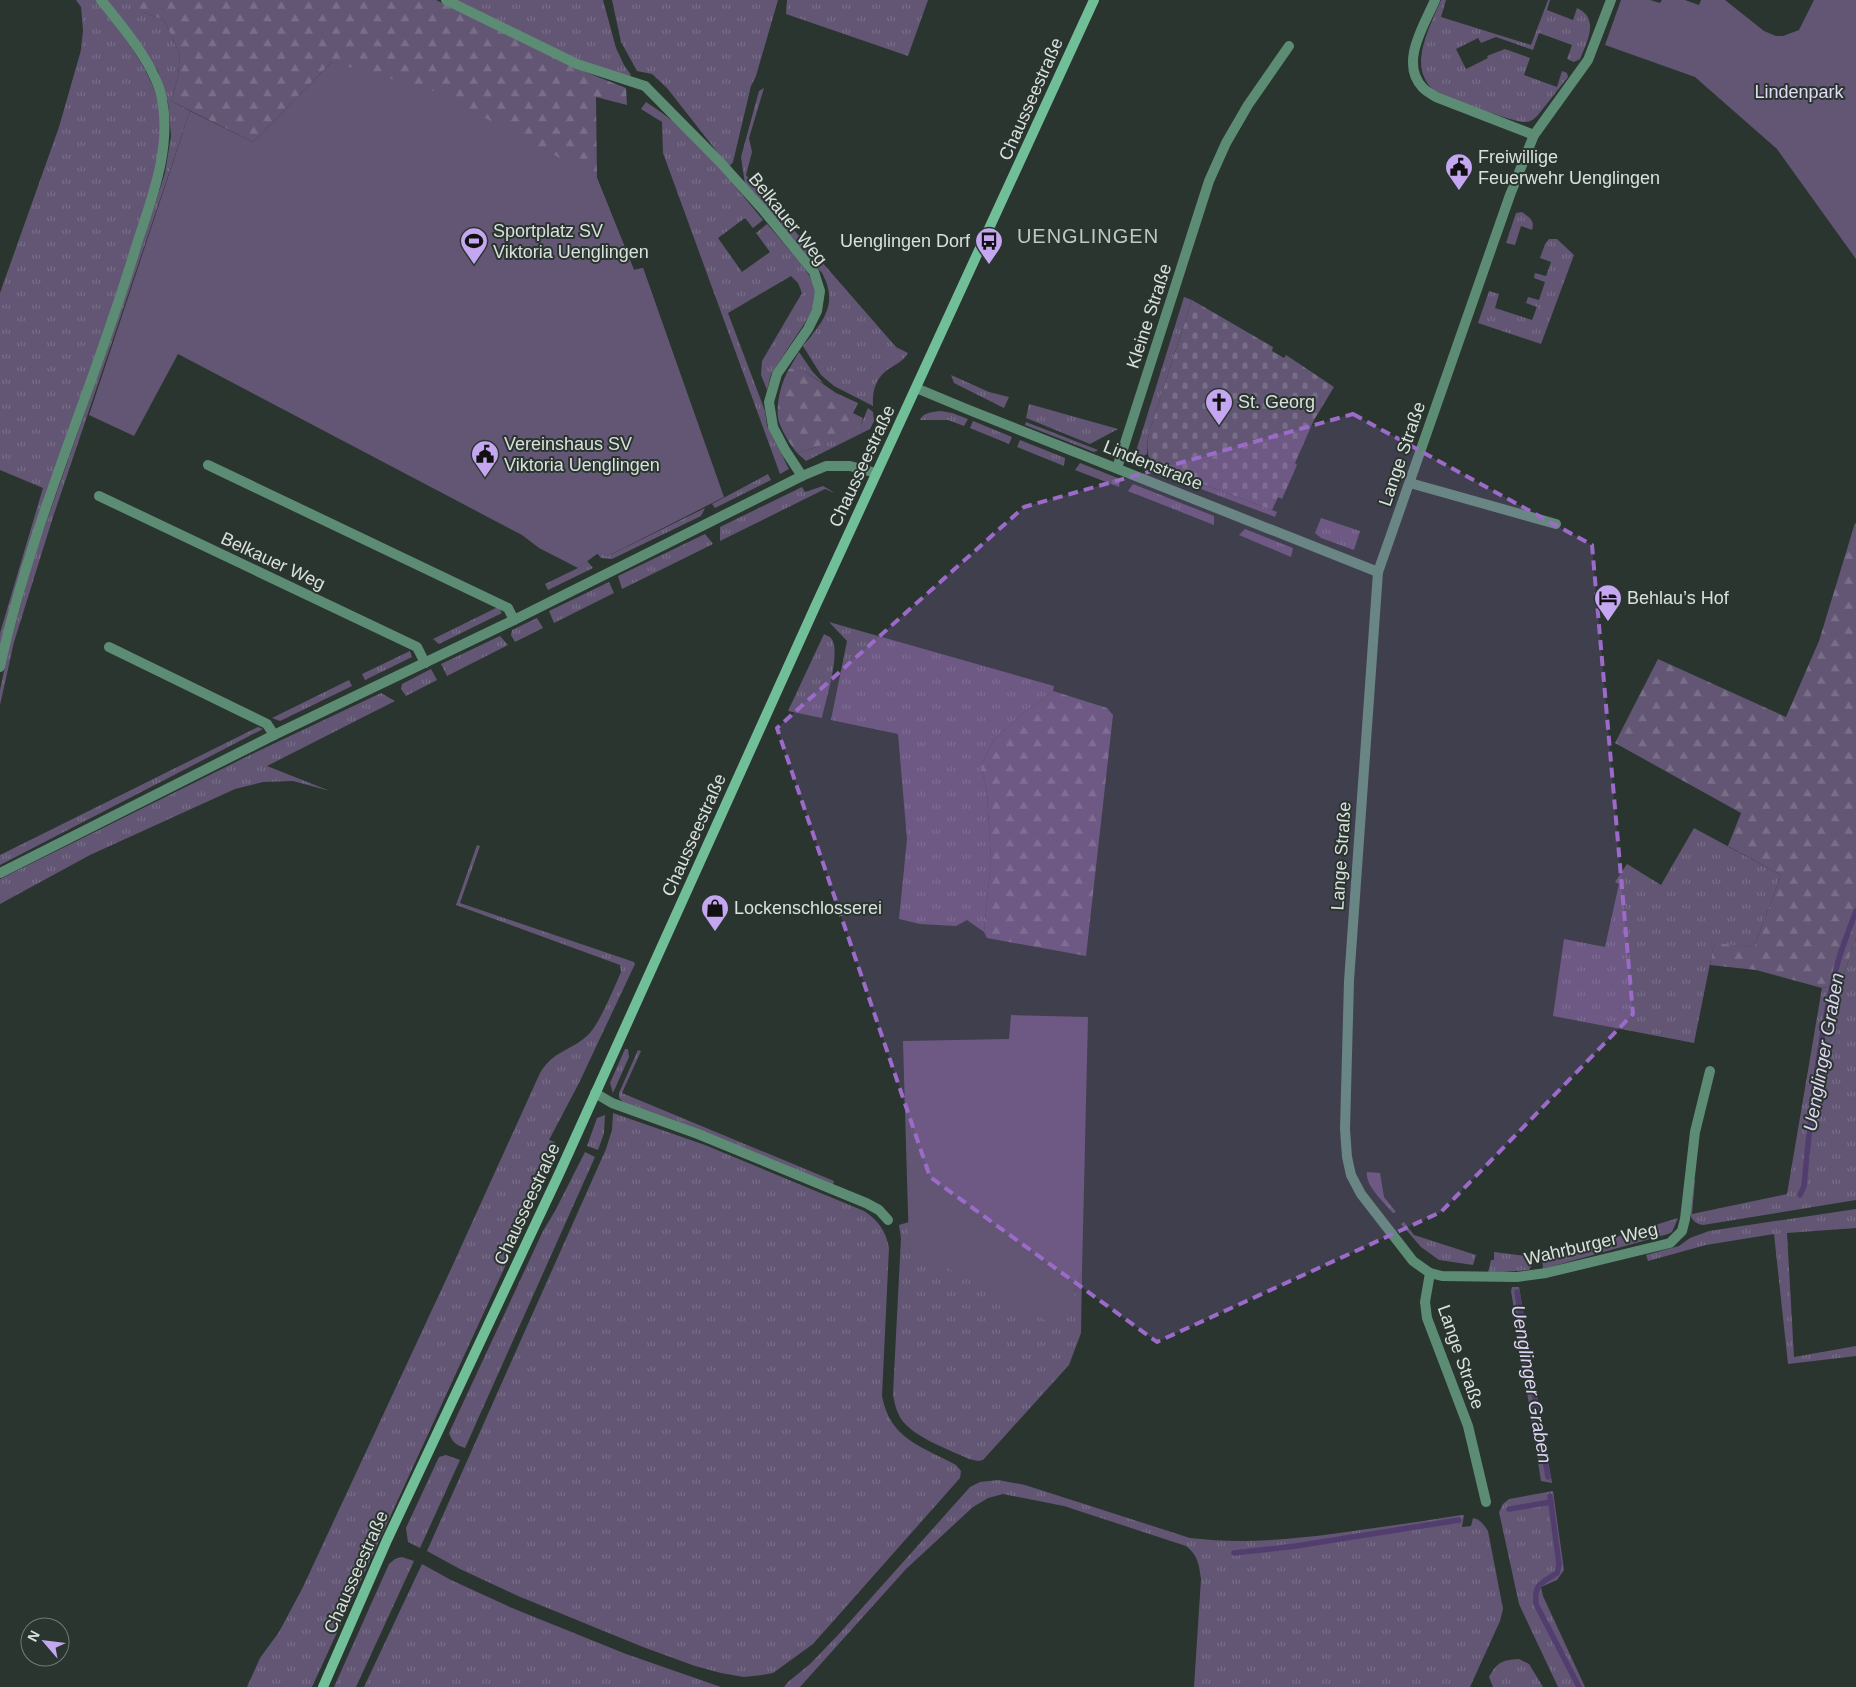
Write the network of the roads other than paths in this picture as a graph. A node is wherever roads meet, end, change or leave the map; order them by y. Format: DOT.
graph roads {
  1 [pos="101,0"];
  2 [pos="446,0"];
  3 [pos="1094,0"];
  4 [pos="1435,0"];
  5 [pos="1611,0"];
  6 [pos="1288,46"];
  7 [pos="1534,135"];
  8 [pos="916,388"];
  9 [pos="208,466"];
  10 [pos="1116,468"];
  11 [pos="876,474"];
  12 [pos="802,476"];
  13 [pos="1410,482"];
  14 [pos="99,496"];
  15 [pos="1556,524"];
  16 [pos="1378,572"];
  17 [pos="514,620"];
  18 [pos="109,647"];
  19 [pos="425,663"];
  20 [pos="0,667"];
  21 [pos="274,735"];
  22 [pos="0,874"];
  23 [pos="1710,1070"];
  24 [pos="595,1093"];
  25 [pos="888,1220"];
  26 [pos="1430,1273"];
  27 [pos="1486,1502"];
  28 [pos="324,1685"];
  1 -- 20 [label="street"];
  2 -- 12 [label="street, Belkauer Weg"];
  3 -- 8 [label="main road, Chausseestraße"];
  4 -- 7 [label="street"];
  5 -- 7 [label="street, Lange Straße"];
  6 -- 10 [label="street, Kleine Straße"];
  7 -- 13 [label="street, Lange Straße"];
  8 -- 10 [label="street, Lindenstraße"];
  8 -- 11 [label="main road, Chausseestraße"];
  9 -- 17 [label="street"];
  10 -- 16 [label="street, Lindenstraße"];
  11 -- 12 [label="street"];
  11 -- 24 [label="main road, Chausseestraße"];
  12 -- 17 [label="street"];
  13 -- 15 [label="street"];
  13 -- 16 [label="street, Lange Straße"];
  14 -- 19 [label="street, Belkauer Weg"];
  16 -- 26 [label="street, Lange Straße"];
  17 -- 19 [label="street"];
  18 -- 21 [label="street"];
  19 -- 21 [label="street"];
  21 -- 22 [label="street"];
  23 -- 26 [label="street, Wahrburger Weg"];
  24 -- 25 [label="street"];
  24 -- 28 [label="main road, Chausseestraße"];
  26 -- 27 [label="street, Lange Straße"];
}
